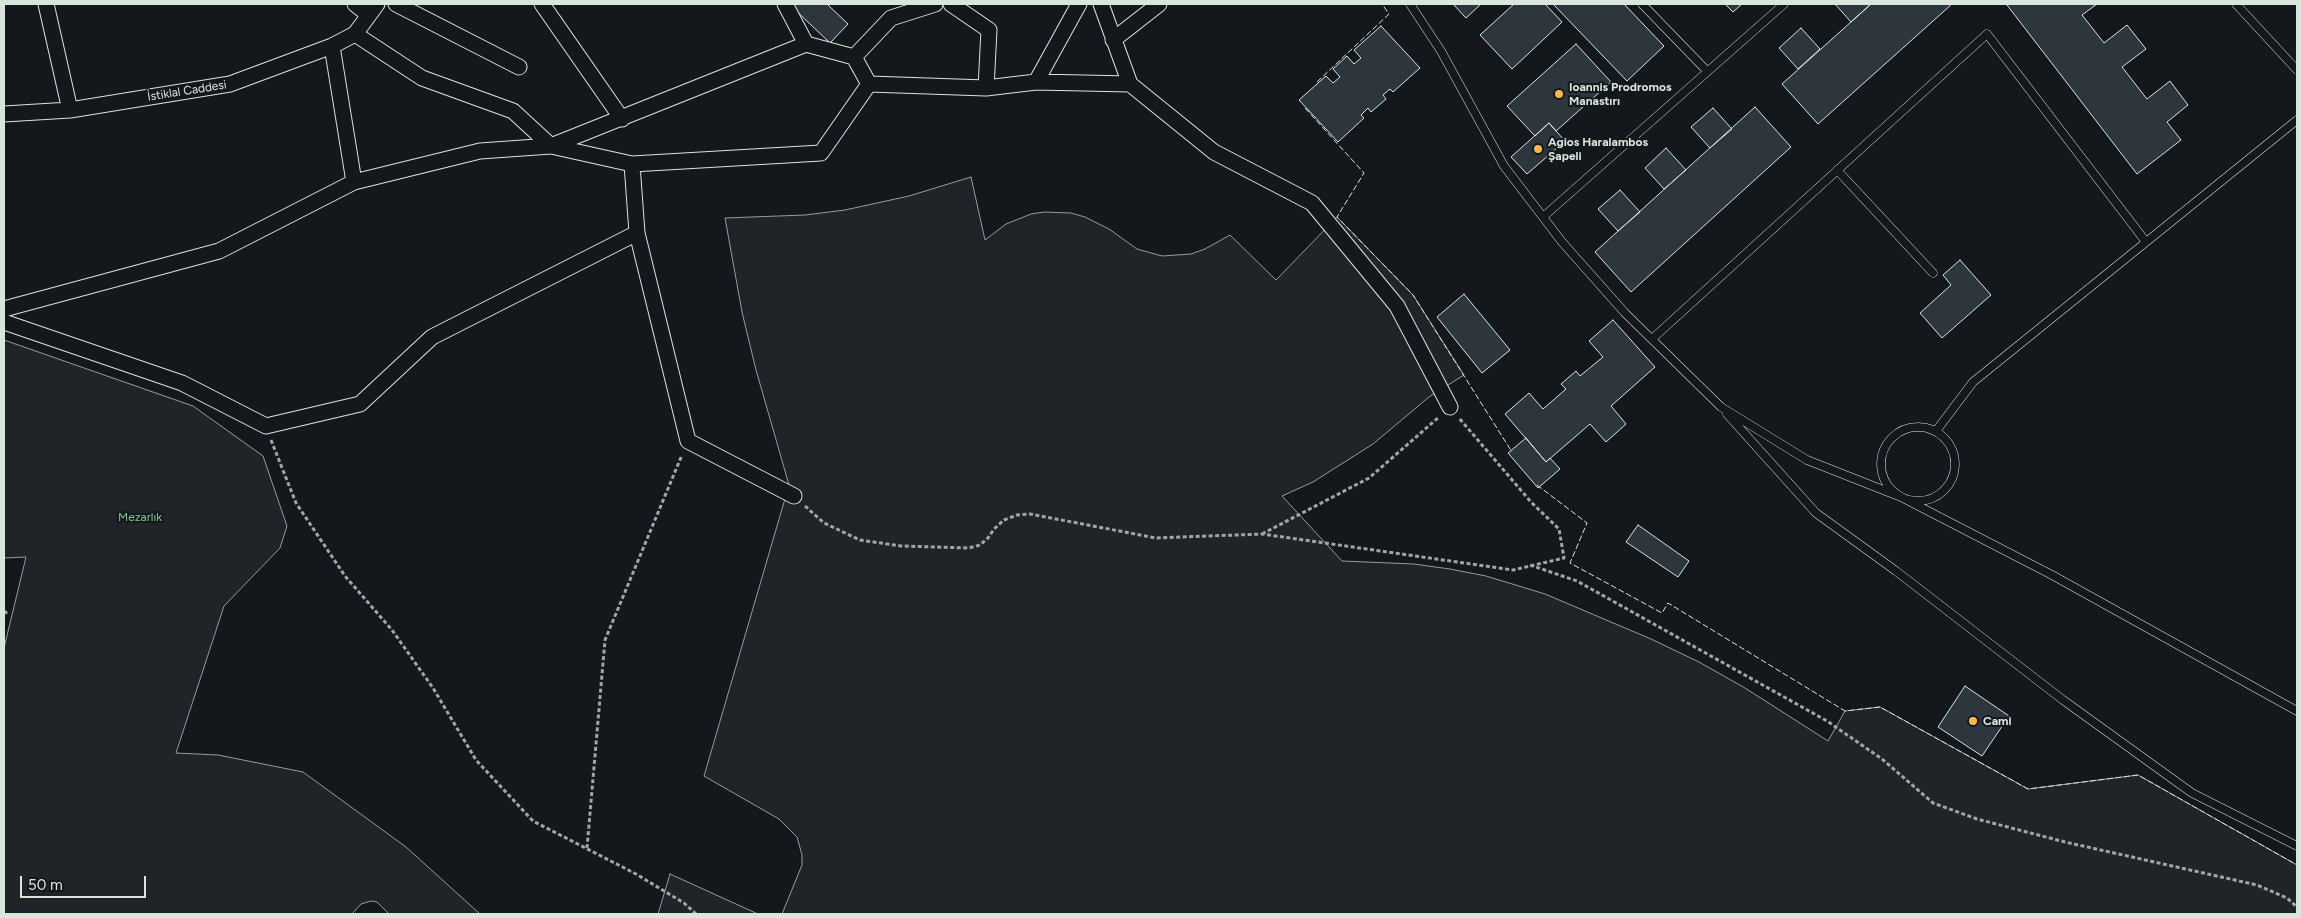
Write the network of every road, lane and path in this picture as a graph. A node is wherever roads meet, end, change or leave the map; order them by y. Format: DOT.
graph roads {
  1 [pos="46,4"];
  2 [pos="355,4"];
  3 [pos="396,4"];
  4 [pos="542,4"];
  5 [pos="785,4"];
  6 [pos="935,4"];
  7 [pos="951,4"];
  8 [pos="1078,4"];
  9 [pos="1101,4"];
  10 [pos="1159,4"];
  11 [pos="1410,4"];
  12 [pos="1642,4"];
  13 [pos="1784,4"];
  14 [pos="2236,4"];
  15 [pos="373,9"];
  16 [pos="355,34"];
  17 [pos="1113,40"];
  18 [pos="806,44"];
  19 [pos="332,46"];
  20 [pos="854,57"];
  21 [pos="519,67"];
  22 [pos="2297,70"];
  23 [pos="1707,71"];
  24 [pos="1036,82"];
  25 [pos="869,84"];
  26 [pos="1130,84"];
  27 [pos="986,88"];
  28 [pos="70,110"];
  29 [pos="4,114"];
  30 [pos="622,119"];
  31 [pos="2297,120"];
  32 [pos="551,146"];
  33 [pos="632,164"];
  34 [pos="1837,170"];
  35 [pos="354,182"];
  36 [pos="1543,217"];
  37 [pos="637,233"];
  38 [pos="2146,242"];
  39 [pos="1933,272"];
  40 [pos="4,309"];
  41 [pos="4,322"];
  42 [pos="1652,339"];
  43 [pos="1450,407"];
  44 [pos="1721,407"];
  45 [pos="266,426"];
  46 [pos="1936,431"];
  47 [pos="688,440"];
  48 [pos="794,496"];
  49 [pos="1901,497"];
  50 [pos="1262,534"];
  51 [pos="1530,565"];
  52 [pos="4,611"];
  53 [pos="8,614"];
  54 [pos="2297,710"];
  55 [pos="2297,846"];
  56 [pos="587,848"];
  57 [pos="2297,907"];
  58 [pos="696,914"];
  1 -- 28 [label="street"];
  2 -- 15 [label="street"];
  3 -- 21 [label="street"];
  4 -- 30 [label="street"];
  5 -- 18 [label="street"];
  6 -- 20 [label="street"];
  7 -- 27 [label="street"];
  8 -- 24 [label="street"];
  9 -- 17 [label="street"];
  10 -- 17 [label="street"];
  11 -- 36 [label="lane"];
  12 -- 23 [label="lane"];
  13 -- 23 [label="lane"];
  14 -- 22 [label="lane"];
  15 -- 16 [label="street, İstiklal Caddesi"];
  16 -- 19 [label="street, İstiklal Caddesi"];
  16 -- 32 [label="street"];
  17 -- 26 [label="street"];
  18 -- 20 [label="street"];
  18 -- 30 [label="street"];
  19 -- 28 [label="street, İstiklal Caddesi"];
  19 -- 35 [label="street"];
  20 -- 25 [label="street"];
  23 -- 36 [label="lane"];
  24 -- 26 [label="street"];
  24 -- 27 [label="street"];
  25 -- 27 [label="street"];
  25 -- 33 [label="street"];
  26 -- 43 [label="street"];
  28 -- 29 [label="street, İstiklal Caddesi"];
  30 -- 32 [label="street"];
  31 -- 38 [label="lane"];
  32 -- 33 [label="street"];
  32 -- 35 [label="street"];
  33 -- 37 [label="street"];
  34 -- 38 [label="lane"];
  34 -- 39 [label="lane"];
  34 -- 42 [label="lane"];
  35 -- 40 [label="street"];
  36 -- 42 [label="lane"];
  37 -- 45 [label="street"];
  37 -- 47 [label="street"];
  38 -- 46 [label="lane"];
  41 -- 45 [label="street"];
  42 -- 44 [label="lane"];
  43 -- 50 [label="path"];
  43 -- 51 [label="path"];
  44 -- 49 [label="lane"];
  44 -- 55 [label="lane"];
  45 -- 56 [label="path"];
  46 -- 49 [label="lane"];
  46 -- 49 [label="lane"];
  47 -- 48 [label="street"];
  47 -- 56 [label="path"];
  48 -- 50 [label="path"];
  49 -- 54 [label="lane"];
  50 -- 51 [label="path"];
  51 -- 57 [label="path"];
  52 -- 53 [label="path"];
  56 -- 58 [label="path"];
}
